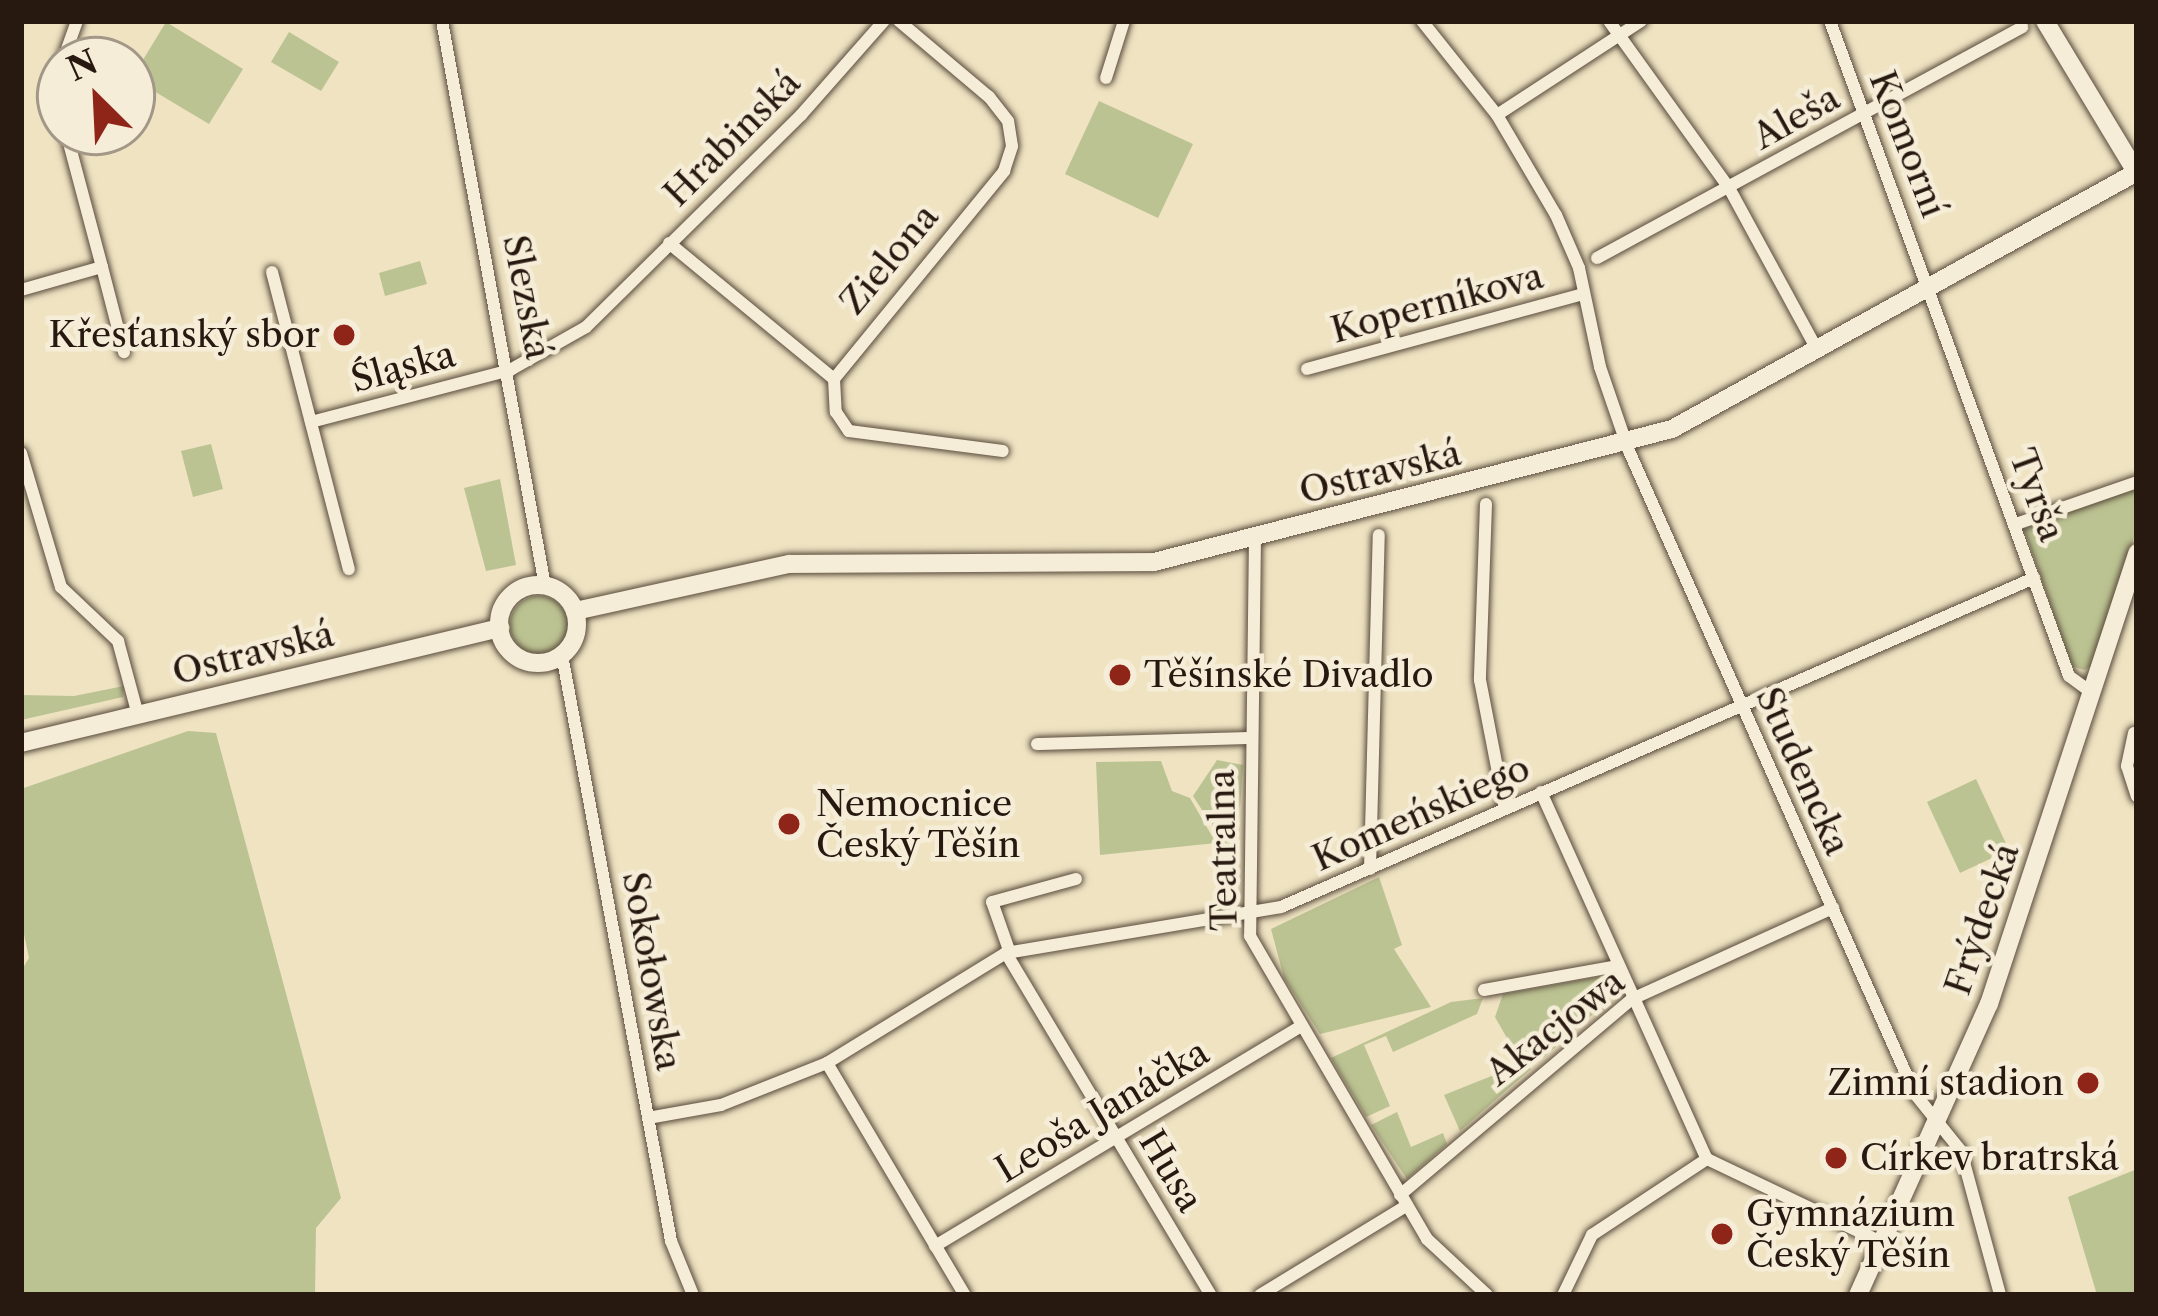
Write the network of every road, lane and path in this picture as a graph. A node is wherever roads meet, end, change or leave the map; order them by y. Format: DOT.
graph roads {
  1 [pos="884,21"];
  2 [pos="899,21"];
  3 [pos="1124,21"];
  4 [pos="1422,21"];
  5 [pos="1609,21"];
  6 [pos="1641,21"];
  7 [pos="1830,21"];
  8 [pos="2045,21"];
  9 [pos="441,22"];
  10 [pos="2022,27"];
  11 [pos="1619,35"];
  12 [pos="1106,78"];
  13 [pos="1864,114"];
  14 [pos="1497,115"];
  15 [pos="72,156"];
  16 [pos="2136,172"];
  17 [pos="1729,188"];
  18 [pos="669,243"];
  19 [pos="1597,258"];
  20 [pos="102,267"];
  21 [pos="272,272"];
  22 [pos="21,290"];
  23 [pos="1583,294"];
  24 [pos="1933,297"];
  25 [pos="1818,351"];
  26 [pos="124,352"];
  27 [pos="1306,369"];
  28 [pos="510,370"];
  29 [pos="834,379"];
  30 [pos="834,394"];
  31 [pos="820,400"];
  32 [pos="311,422"];
  33 [pos="844,424"];
  34 [pos="829,434"];
  35 [pos="1625,441"];
  36 [pos="1003,451"];
  37 [pos="21,453"];
  38 [pos="2137,482"];
  39 [pos="1486,504"];
  40 [pos="2016,524"];
  41 [pos="1378,535"];
  42 [pos="1255,537"];
  43 [pos="2137,553"];
  44 [pos="349,569"];
  45 [pos="2035,578"];
  46 [pos="545,586"];
  47 [pos="575,611"];
  48 [pos="500,628"];
  49 [pos="562,655"];
  50 [pos="2092,693"];
  51 [pos="1741,707"];
  52 [pos="138,715"];
  53 [pos="2134,734"];
  54 [pos="1251,738"];
  55 [pos="21,743"];
  56 [pos="1037,744"];
  57 [pos="1541,793"];
  58 [pos="2137,796"];
  59 [pos="1505,809"];
  60 [pos="1370,869"];
  61 [pos="1076,880"];
  62 [pos="1833,908"];
  63 [pos="1247,915"];
  64 [pos="1008,953"];
  65 [pos="1617,966"];
  66 [pos="1484,990"];
  67 [pos="1632,999"];
  68 [pos="1299,1027"];
  69 [pos="827,1063"];
  70 [pos="648,1118"];
  71 [pos="1939,1118"];
  72 [pos="1115,1137"];
  73 [pos="1707,1159"];
  74 [pos="1403,1201"];
  75 [pos="1882,1244"];
  76 [pos="935,1246"];
  77 [pos="693,1295"];
  78 [pos="965,1295"];
  79 [pos="1211,1295"];
  80 [pos="1260,1295"];
  81 [pos="1487,1295"];
  82 [pos="1563,1295"];
  83 [pos="1858,1295"];
  84 [pos="2000,1295"];
  1 -- 18 [label="street, Hrabinská"];
  2 -- 29 [label="street, Zielona"];
  3 -- 12 [label="street"];
  4 -- 14 [label="street, Koperníkova"];
  5 -- 11 [label="street"];
  6 -- 11 [label="street"];
  7 -- 13 [label="street, Komorní"];
  8 -- 16 [label="street"];
  9 -- 28 [label="street, Slezská"];
  10 -- 13 [label="street, Aleša"];
  11 -- 14 [label="street"];
  11 -- 17 [label="street"];
  13 -- 17 [label="street, Aleša"];
  13 -- 24 [label="street, Komorní"];
  14 -- 23 [label="street, Koperníkova"];
  15 -- 20 [label="street"];
  16 -- 24 [label="street, Ostravská"];
  17 -- 19 [label="street, Aleša"];
  17 -- 25 [label="street"];
  18 -- 28 [label="street, Hrabinská"];
  18 -- 29 [label="street"];
  20 -- 22 [label="street"];
  20 -- 26 [label="street"];
  21 -- 32 [label="street, Śląska"];
  23 -- 27 [label="street, Koperníkova"];
  23 -- 35 [label="street, Koperníkova"];
  24 -- 25 [label="street, Ostravská"];
  24 -- 40 [label="street, Tyrša"];
  25 -- 35 [label="street, Ostravská"];
  28 -- 32 [label="street, Śląska"];
  28 -- 46 [label="street, Slezská"];
  29 -- 30 [label="street"];
  30 -- 31 [label="street"];
  30 -- 33 [label="street"];
  32 -- 44 [label="street, Śląska"];
  33 -- 34 [label="street"];
  33 -- 36 [label="street"];
  35 -- 42 [label="street, Ostravská"];
  35 -- 51 [label="street, Studencka"];
  37 -- 52 [label="street"];
  38 -- 40 [label="street"];
  39 -- 59 [label="street"];
  40 -- 45 [label="street, Tyrša"];
  41 -- 60 [label="street"];
  42 -- 47 [label="street, Ostravská"];
  42 -- 54 [label="street, Teatralna"];
  43 -- 50 [label="street, Frýdecká"];
  45 -- 50 [label="street, Tyrša"];
  45 -- 51 [label="street, Komeńskiego"];
  46 -- 47 [label="street"];
  46 -- 48 [label="street"];
  47 -- 49 [label="street"];
  48 -- 49 [label="street"];
  48 -- 52 [label="street, Ostravská"];
  49 -- 70 [label="street, Sokołowska"];
  50 -- 71 [label="street, Frýdecká"];
  51 -- 57 [label="street, Komeńskiego"];
  51 -- 62 [label="street, Studencka"];
  52 -- 55 [label="street, Ostravská"];
  53 -- 58 [label="street"];
  54 -- 56 [label="street"];
  54 -- 63 [label="street, Teatralna"];
  57 -- 59 [label="street, Komeńskiego"];
  57 -- 65 [label="street"];
  59 -- 60 [label="street, Komeńskiego"];
  60 -- 63 [label="street, Komeńskiego"];
  61 -- 64 [label="street, Husa"];
  62 -- 67 [label="street, Akacjowa"];
  62 -- 71 [label="street, Studencka"];
  63 -- 64 [label="street, Komeńskiego"];
  63 -- 68 [label="street, Teatralna"];
  64 -- 69 [label="street, Komeńskiego"];
  64 -- 72 [label="street, Husa"];
  65 -- 66 [label="street"];
  65 -- 67 [label="street"];
  67 -- 73 [label="street"];
  67 -- 74 [label="street, Akacjowa"];
  68 -- 72 [label="street, Leoša Janáčka"];
  68 -- 74 [label="street, Teatralna"];
  69 -- 70 [label="street, Komeńskiego"];
  69 -- 76 [label="street"];
  70 -- 77 [label="street, Sokołowska"];
  71 -- 75 [label="street, Frýdecká"];
  71 -- 84 [label="street, Studencka"];
  72 -- 76 [label="street, Leoša Janáčka"];
  72 -- 79 [label="street, Husa"];
  73 -- 75 [label="street"];
  73 -- 82 [label="street"];
  74 -- 80 [label="street, Akacjowa"];
  74 -- 81 [label="street, Teatralna"];
  75 -- 83 [label="street, Frýdecká"];
  76 -- 78 [label="street"];
}
